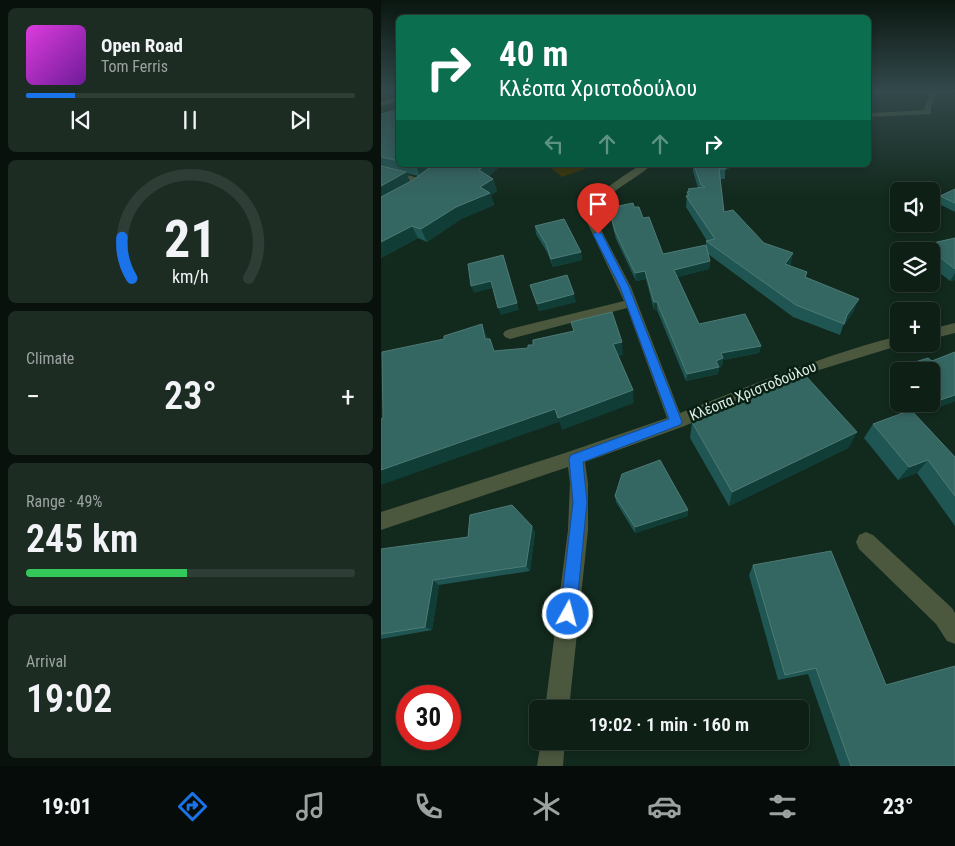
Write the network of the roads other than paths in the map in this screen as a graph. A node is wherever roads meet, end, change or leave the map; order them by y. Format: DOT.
graph roads {
  1 [pos="644,167"];
  2 [pos="381,171"];
  3 [pos="423,182"];
  4 [pos="631,303"];
  5 [pos="955,328"];
  6 [pos="940,332"];
  7 [pos="510,334"];
  8 [pos="890,343"];
  9 [pos="676,422"];
  10 [pos="576,459"];
  11 [pos="381,521"];
  12 [pos="866,542"];
  13 [pos="955,633"];
  14 [pos="558,700"];
  15 [pos="552,750"];
  16 [pos="550,766"];
  1 -- 4 [label="street"];
  2 -- 3 [label="street"];
  4 -- 7 [label="street"];
  4 -- 9 [label="street"];
  5 -- 6 [label="street"];
  8 -- 9 [label="street, Κλέοπα Χριστοδούλου"];
  9 -- 10 [label="street, Κλέοπα Χριστοδούλου"];
  10 -- 11 [label="street, Κλέοπα Χριστοδούλου"];
  10 -- 14 [label="street"];
  12 -- 13 [label="street"];
  15 -- 16 [label="street"];
}
